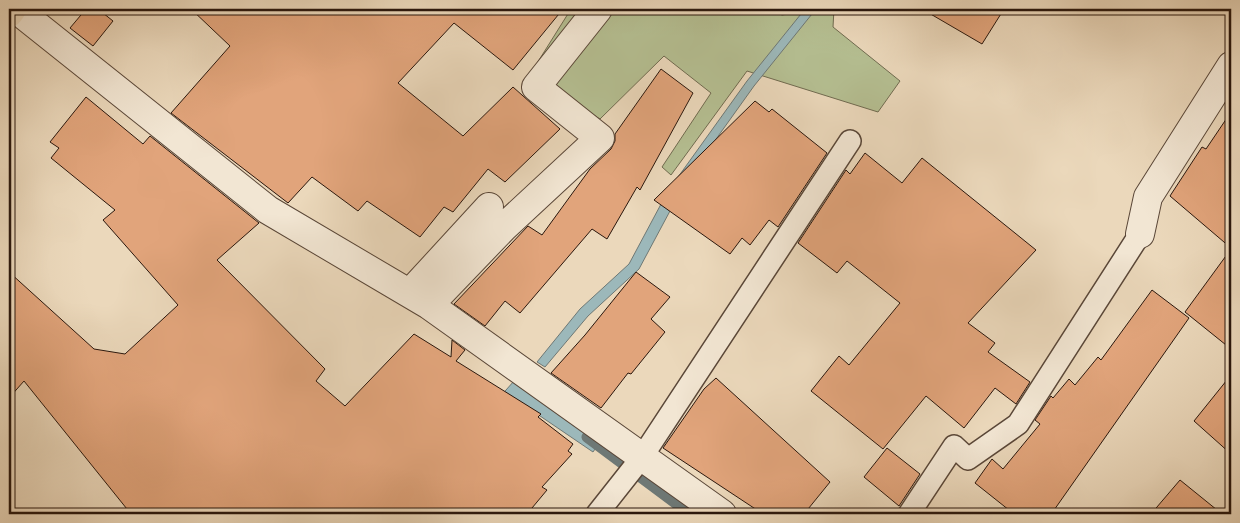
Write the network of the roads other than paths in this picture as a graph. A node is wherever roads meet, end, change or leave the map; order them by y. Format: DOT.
graph roads {
  1 [pos="14,9"];
  2 [pos="598,9"];
  3 [pos="9,13"];
  4 [pos="1231,66"];
  5 [pos="850,141"];
  6 [pos="489,207"];
  7 [pos="1140,234"];
  8 [pos="420,299"];
  9 [pos="642,457"];
  10 [pos="597,514"];
  11 [pos="722,514"];
  12 [pos="909,514"];
  1 -- 3 [label="highway"];
  1 -- 8 [label="street"];
  2 -- 8 [label="street"];
  4 -- 7 [label="street"];
  5 -- 9 [label="lane"];
  6 -- 8 [label="street"];
  7 -- 12 [label="lane"];
  8 -- 9 [label="street"];
  9 -- 10 [label="lane"];
  9 -- 11 [label="street"];
}
